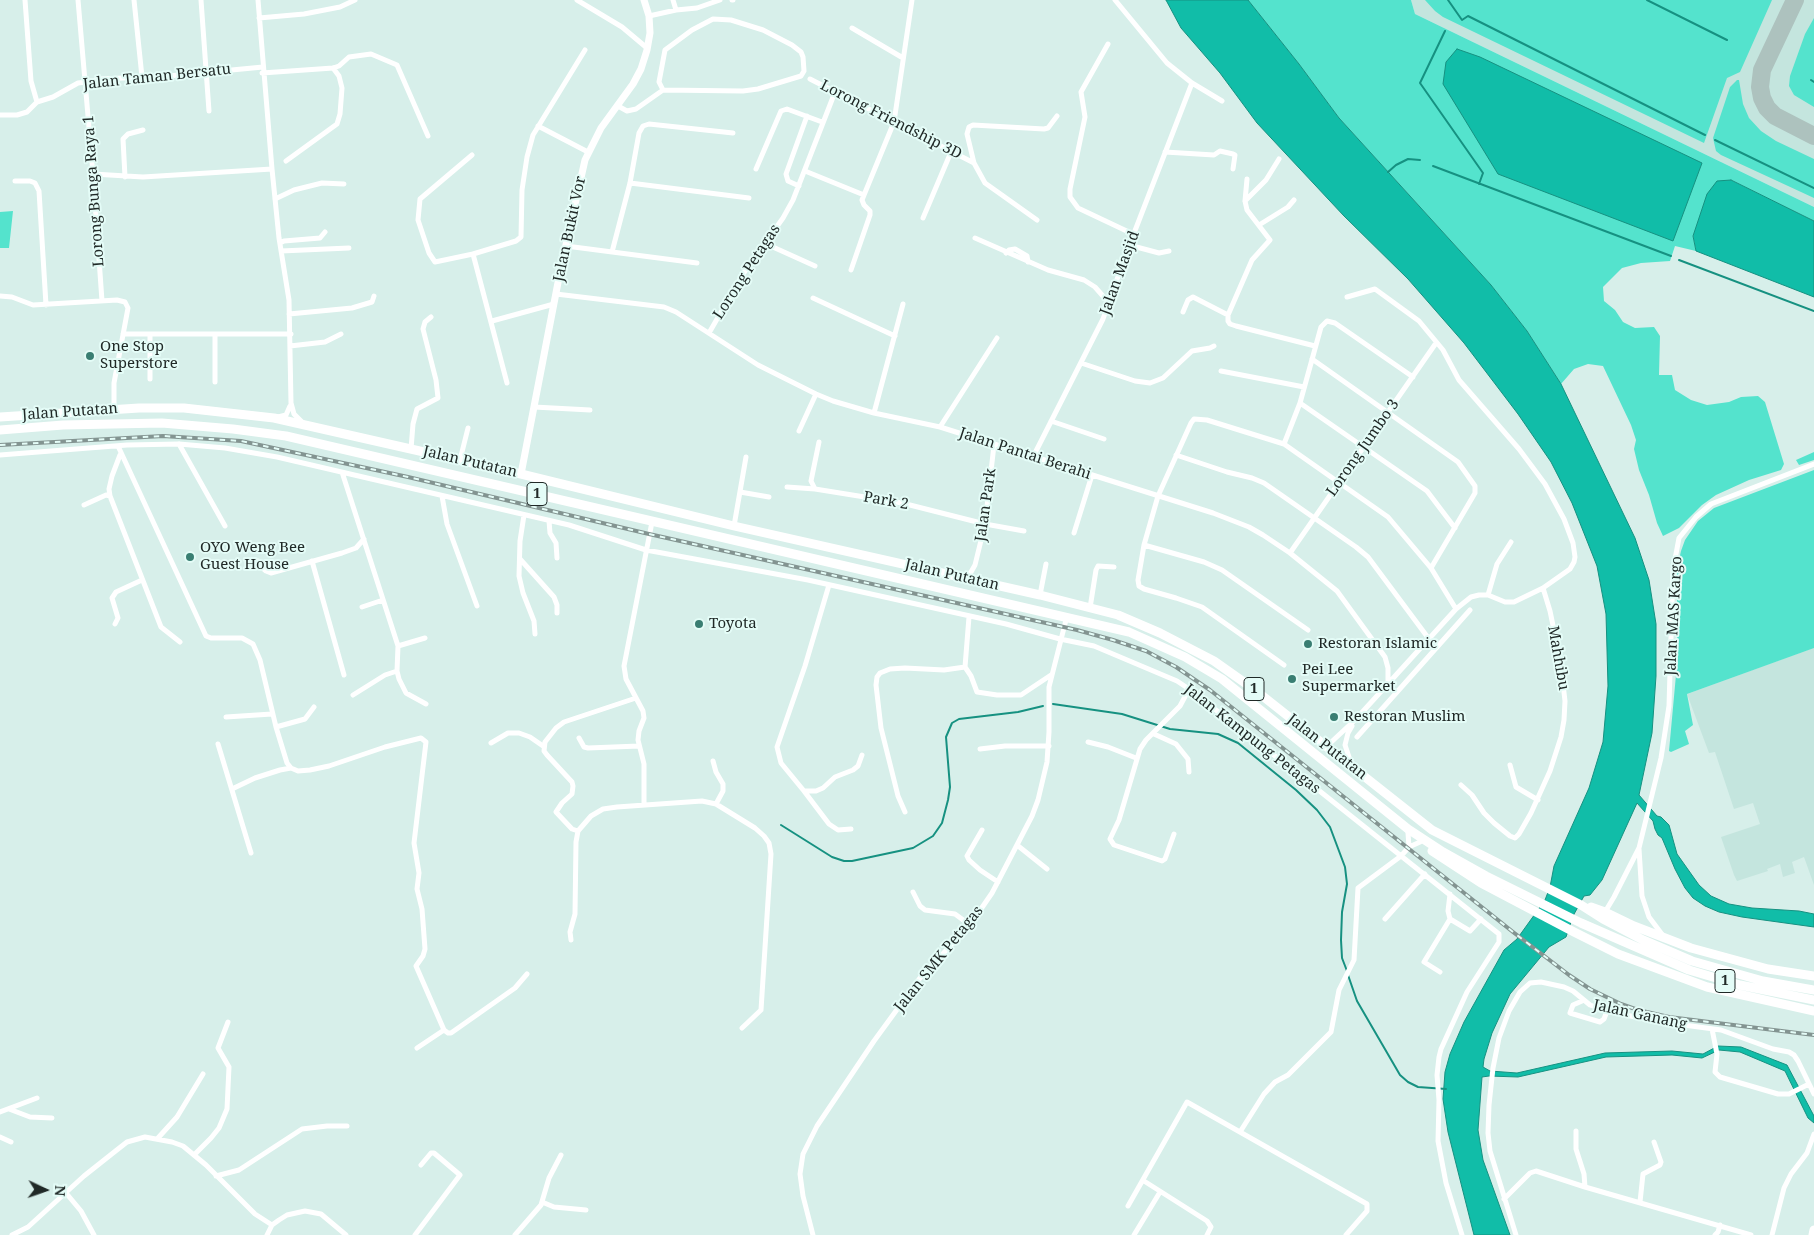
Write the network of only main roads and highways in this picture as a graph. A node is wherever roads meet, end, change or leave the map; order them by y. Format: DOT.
graph roads {
  1 [pos="235,413"];
  2 [pos="0,417"];
  3 [pos="233,429"];
  4 [pos="0,430"];
  5 [pos="518,473"];
  6 [pos="512,488"];
  7 [pos="686,514"];
  8 [pos="684,529"];
  9 [pos="1398,821"];
  10 [pos="1484,880"];
  11 [pos="1581,905"];
  12 [pos="1814,976"];
  13 [pos="1814,990"];
  14 [pos="1814,1000"];
  15 [pos="1814,1011"];
  16 [pos="1814,1230"];
  17 [pos="1813,1235"];
  1 -- 2 [label="highway, Jalan Putatan / 1"];
  1 -- 3 [label="highway"];
  1 -- 5 [label="highway, Jalan Putatan / 1"];
  3 -- 4 [label="highway, Jalan Putatan / 1"];
  3 -- 6 [label="highway, Jalan Putatan / 1"];
  5 -- 6 [label="highway"];
  5 -- 7 [label="highway, Jalan Putatan / 1"];
  6 -- 8 [label="highway, Jalan Putatan / 1"];
  7 -- 8 [label="highway"];
  7 -- 11 [label="highway, Jalan Putatan / 1"];
  8 -- 9 [label="highway, Jalan Putatan / 1"];
  9 -- 10 [label="highway, Jalan Putatan / 1"];
  9 -- 10 [label="highway"];
  10 -- 14 [label="highway, Jalan Putatan / 1"];
  10 -- 15 [label="highway"];
  11 -- 12 [label="highway"];
  11 -- 13 [label="highway, Jalan Putatan / 1"];
  16 -- 17 [label="highway"];
}
